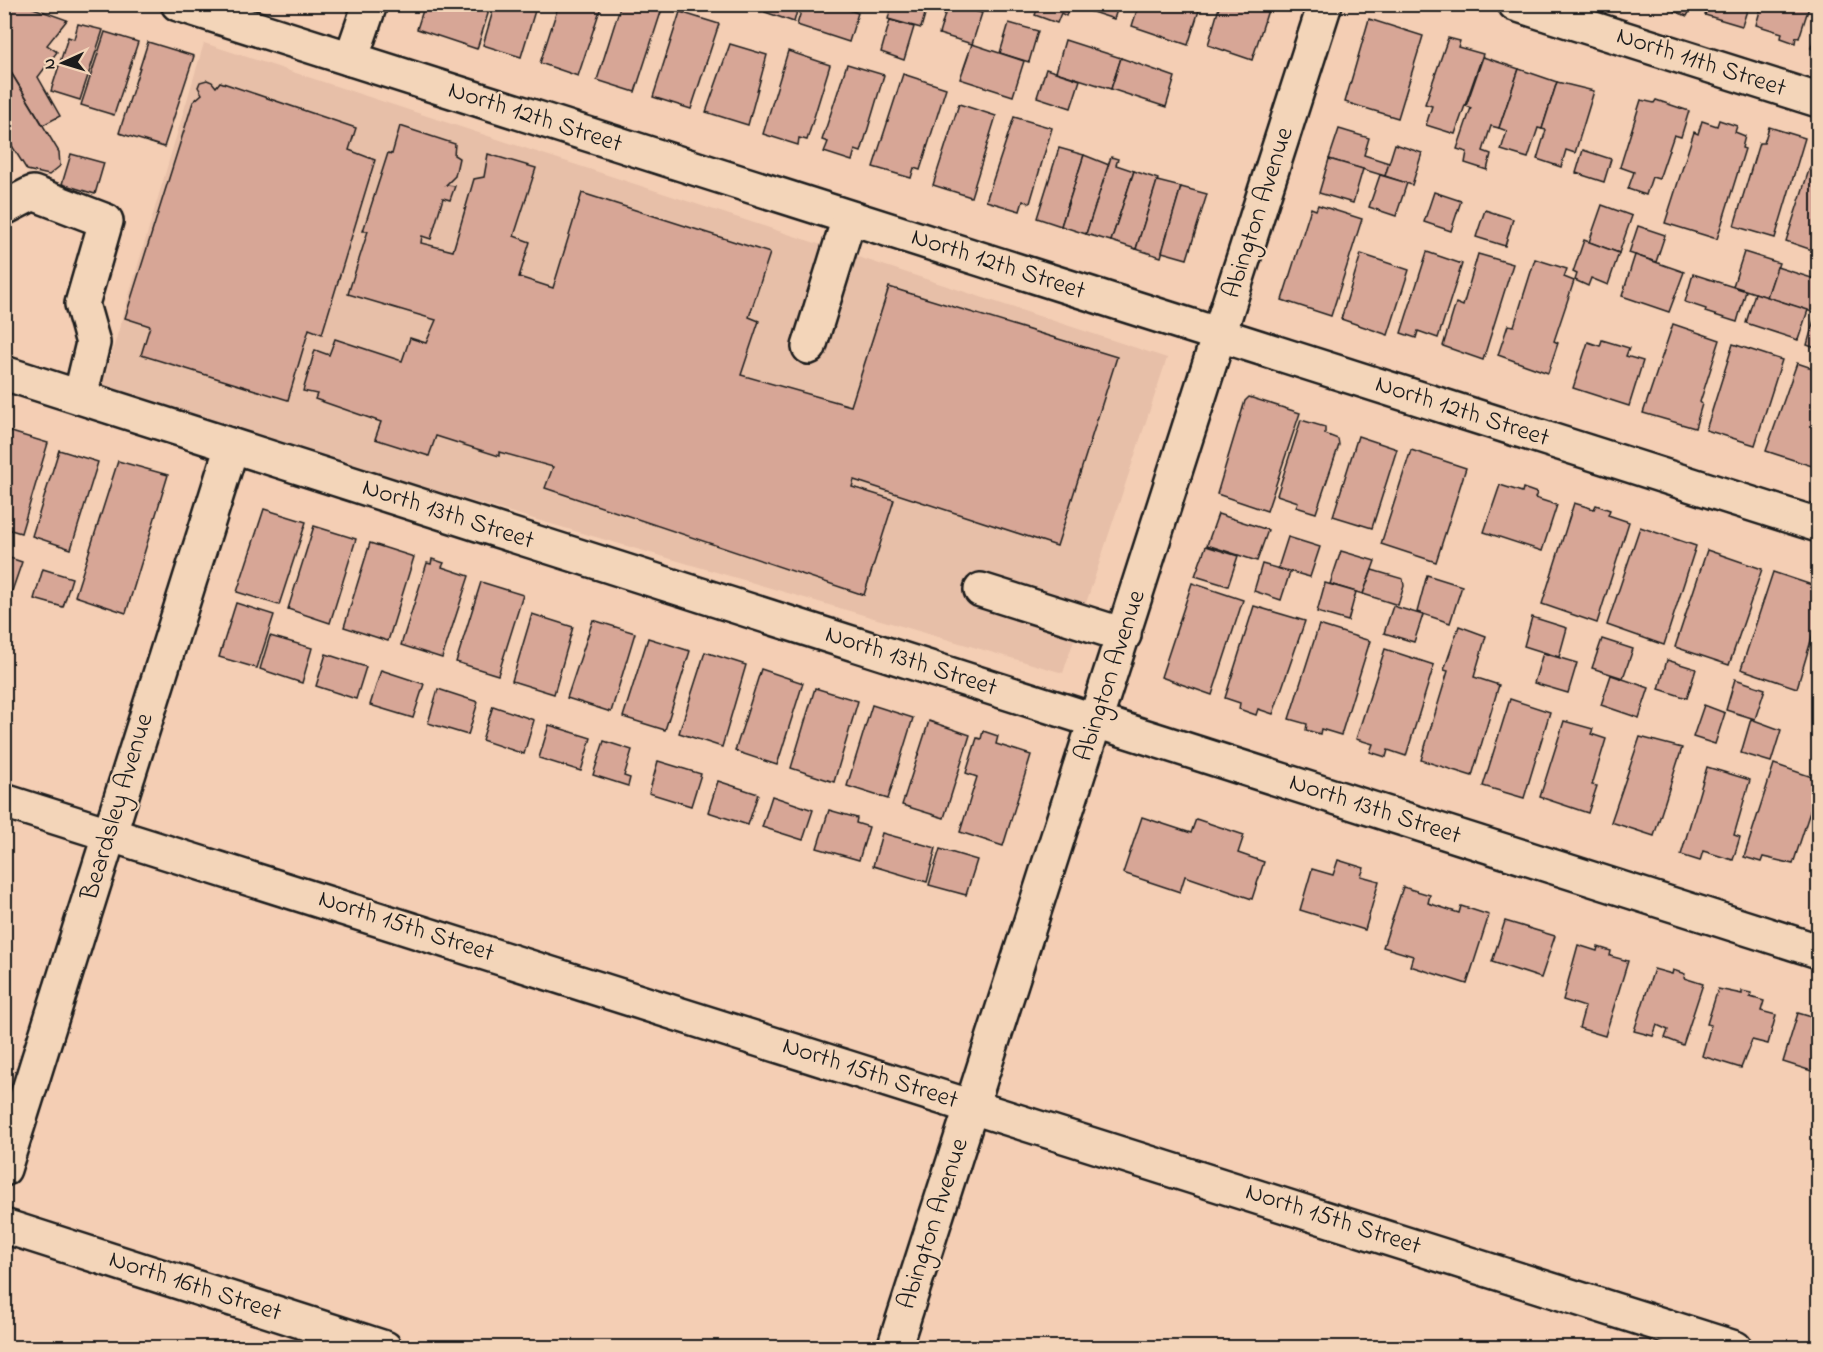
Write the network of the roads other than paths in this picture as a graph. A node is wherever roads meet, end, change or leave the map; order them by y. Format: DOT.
graph roads {
  1 [pos="178,4"];
  2 [pos="370,4"];
  3 [pos="1325,4"];
  4 [pos="1515,4"];
  5 [pos="351,59"];
  6 [pos="1818,100"];
  7 [pos="4,208"];
  8 [pos="849,218"];
  9 [pos="1220,335"];
  10 [pos="809,346"];
  11 [pos="4,373"];
  12 [pos="80,397"];
  13 [pos="232,446"];
  14 [pos="1818,525"];
  15 [pos="981,590"];
  16 [pos="1124,634"];
  17 [pos="1096,721"];
  18 [pos="4,801"];
  19 [pos="109,834"];
  20 [pos="1818,951"];
  21 [pos="972,1106"];
  22 [pos="4,1169"];
  23 [pos="4,1226"];
  24 [pos="385,1347"];
  25 [pos="894,1347"];
  26 [pos="1735,1347"];
  1 -- 5 [label="street, North 12th Street"];
  2 -- 5 [label="street"];
  3 -- 9 [label="street, Abington Avenue"];
  4 -- 6 [label="street, North 11th Street"];
  5 -- 8 [label="street, North 12th Street"];
  7 -- 12 [label="street"];
  8 -- 9 [label="street, North 12th Street"];
  8 -- 10 [label="street"];
  9 -- 14 [label="street, North 12th Street"];
  9 -- 16 [label="street, Abington Avenue"];
  11 -- 12 [label="street, North 13th Street"];
  12 -- 13 [label="street, North 13th Street"];
  13 -- 17 [label="street, North 13th Street"];
  13 -- 19 [label="street, Beardsley Avenue"];
  15 -- 16 [label="street"];
  16 -- 17 [label="street, Abington Avenue"];
  17 -- 20 [label="street, North 13th Street"];
  17 -- 21 [label="street, Abington Avenue"];
  18 -- 19 [label="street, North 15th Street"];
  19 -- 21 [label="street, North 15th Street"];
  19 -- 22 [label="street, Beardsley Avenue"];
  21 -- 25 [label="street, Abington Avenue"];
  21 -- 26 [label="street, North 15th Street"];
  23 -- 24 [label="street, North 16th Street"];
}
